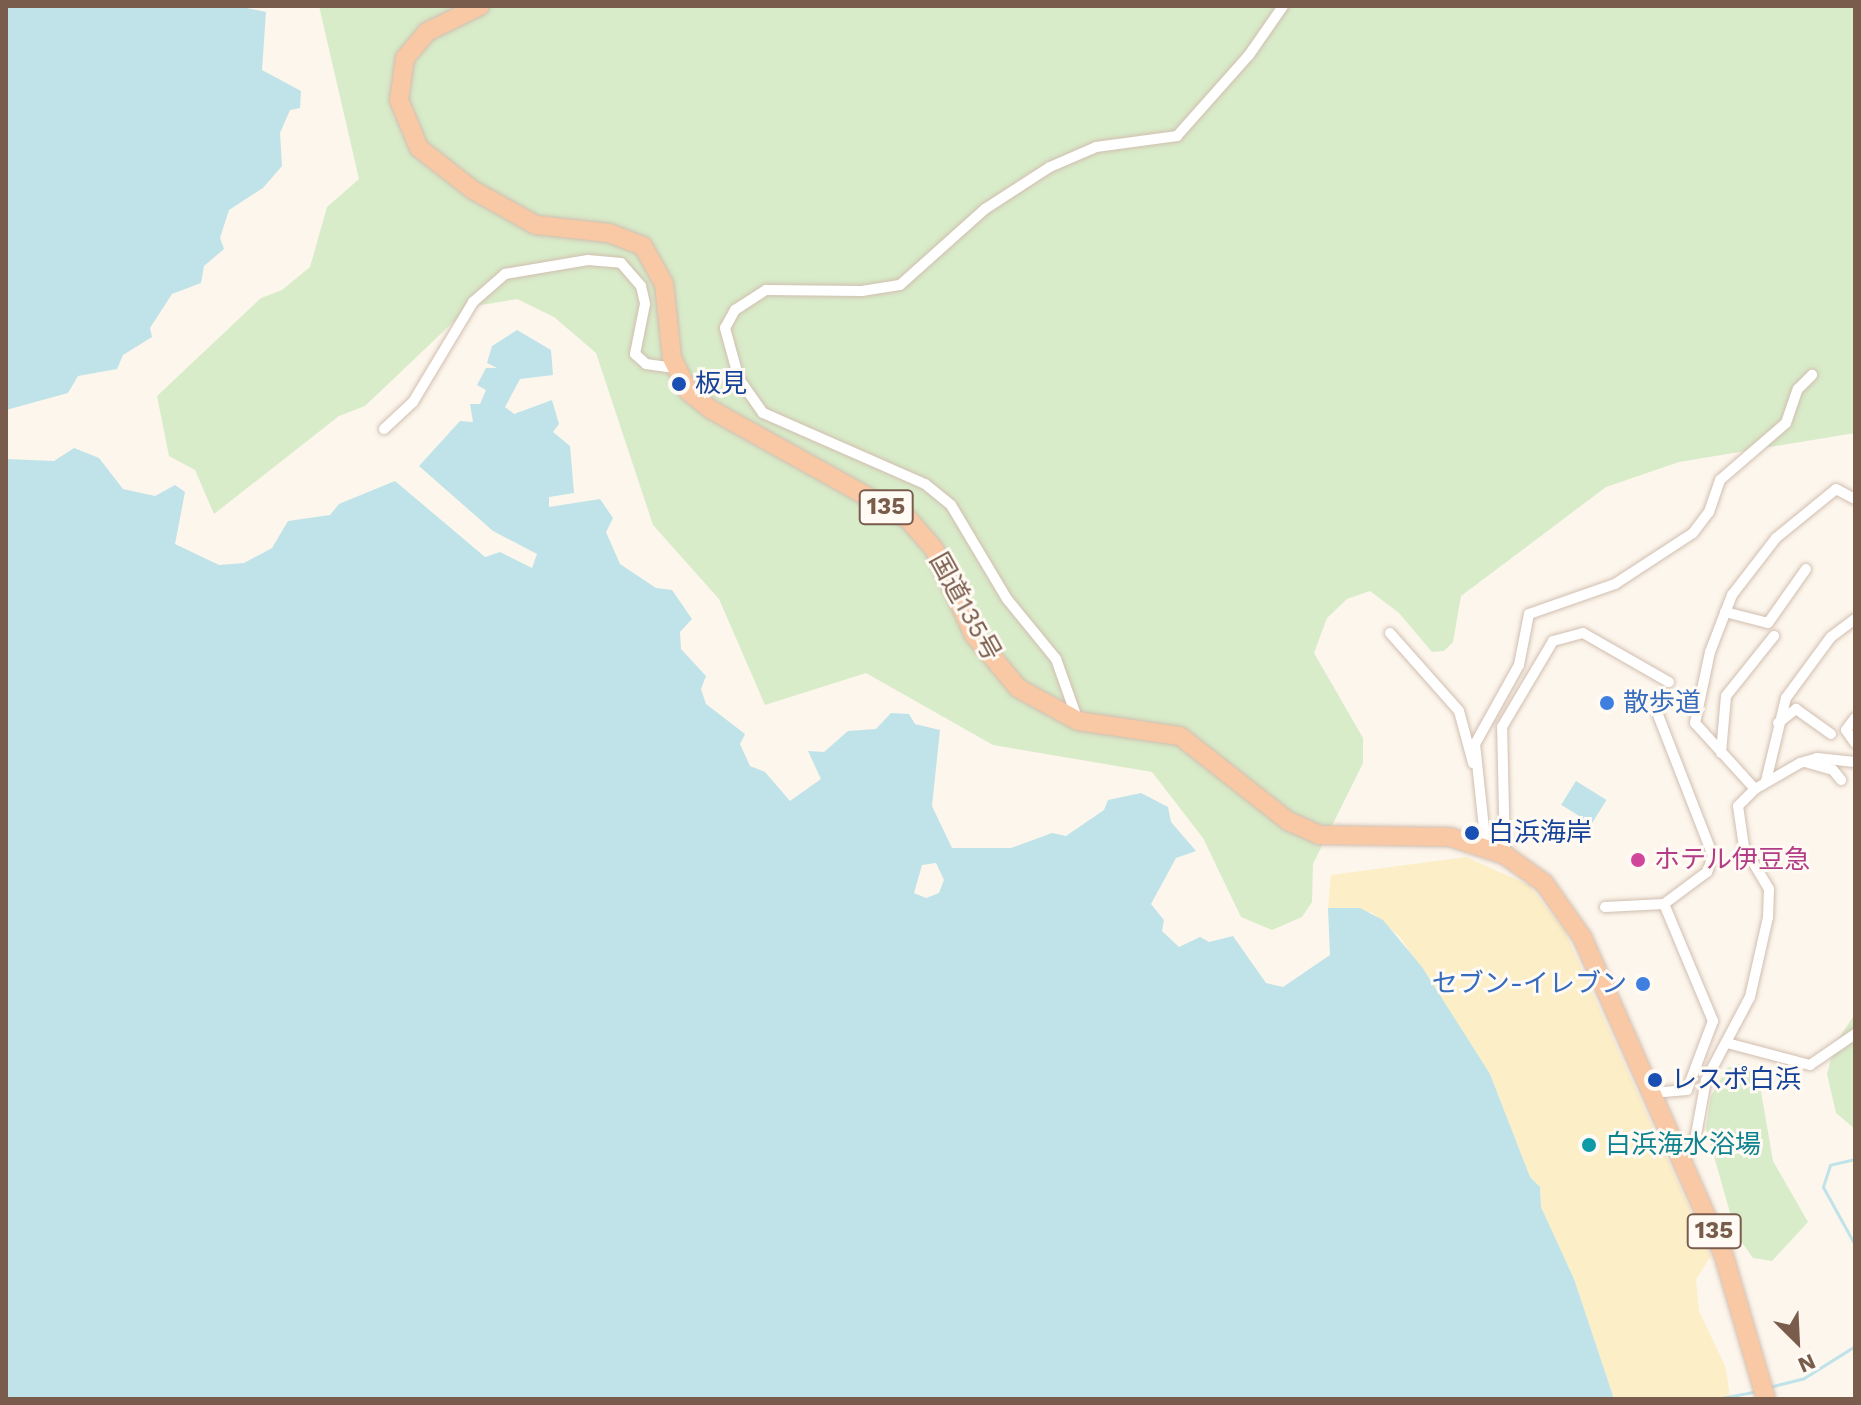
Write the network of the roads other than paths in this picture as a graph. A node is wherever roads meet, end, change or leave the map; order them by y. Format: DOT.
graph roads {
  1 [pos="480,6"];
  2 [pos="1283,6"];
  3 [pos="675,368"];
  4 [pos="1812,375"];
  5 [pos="384,429"];
  6 [pos="1855,499"];
  7 [pos="1806,569"];
  8 [pos="1725,612"];
  9 [pos="1855,619"];
  10 [pos="1390,633"];
  11 [pos="1774,636"];
  12 [pos="1669,682"];
  13 [pos="1657,712"];
  14 [pos="1855,718"];
  15 [pos="1078,721"];
  16 [pos="1778,723"];
  17 [pos="1831,734"];
  18 [pos="1855,743"];
  19 [pos="1721,753"];
  20 [pos="1804,762"];
  21 [pos="1855,762"];
  22 [pos="1477,769"];
  23 [pos="1841,780"];
  24 [pos="1766,781"];
  25 [pos="1755,789"];
  26 [pos="1486,847"];
  27 [pos="1505,855"];
  28 [pos="1664,904"];
  29 [pos="1605,907"];
  30 [pos="1855,1034"];
  31 [pos="1727,1043"];
  32 [pos="1652,1093"];
  33 [pos="1683,1161"];
  34 [pos="1765,1398"];
  1 -- 3 [label="highway"];
  2 -- 15 [label="street"];
  3 -- 5 [label="street"];
  3 -- 15 [label="highway, 国道135号 / 135"];
  4 -- 22 [label="street"];
  6 -- 8 [label="street"];
  7 -- 8 [label="street"];
  8 -- 19 [label="street"];
  9 -- 16 [label="street"];
  10 -- 22 [label="street"];
  11 -- 19 [label="street"];
  12 -- 27 [label="street"];
  13 -- 28 [label="street"];
  14 -- 18 [label="street"];
  15 -- 26 [label="highway, 国道135号 / 135"];
  16 -- 17 [label="street"];
  16 -- 24 [label="street"];
  19 -- 25 [label="street"];
  20 -- 21 [label="street"];
  20 -- 23 [label="street"];
  20 -- 24 [label="street"];
  22 -- 26 [label="street"];
  24 -- 25 [label="street"];
  25 -- 31 [label="street"];
  26 -- 27 [label="highway, 国道135号 / 135"];
  27 -- 32 [label="highway, 国道135号 / 135"];
  28 -- 29 [label="street"];
  28 -- 32 [label="street"];
  30 -- 31 [label="street"];
  31 -- 33 [label="street"];
  32 -- 33 [label="highway, 国道135号 / 135"];
  33 -- 34 [label="highway, 国道135号 / 135"];
}
